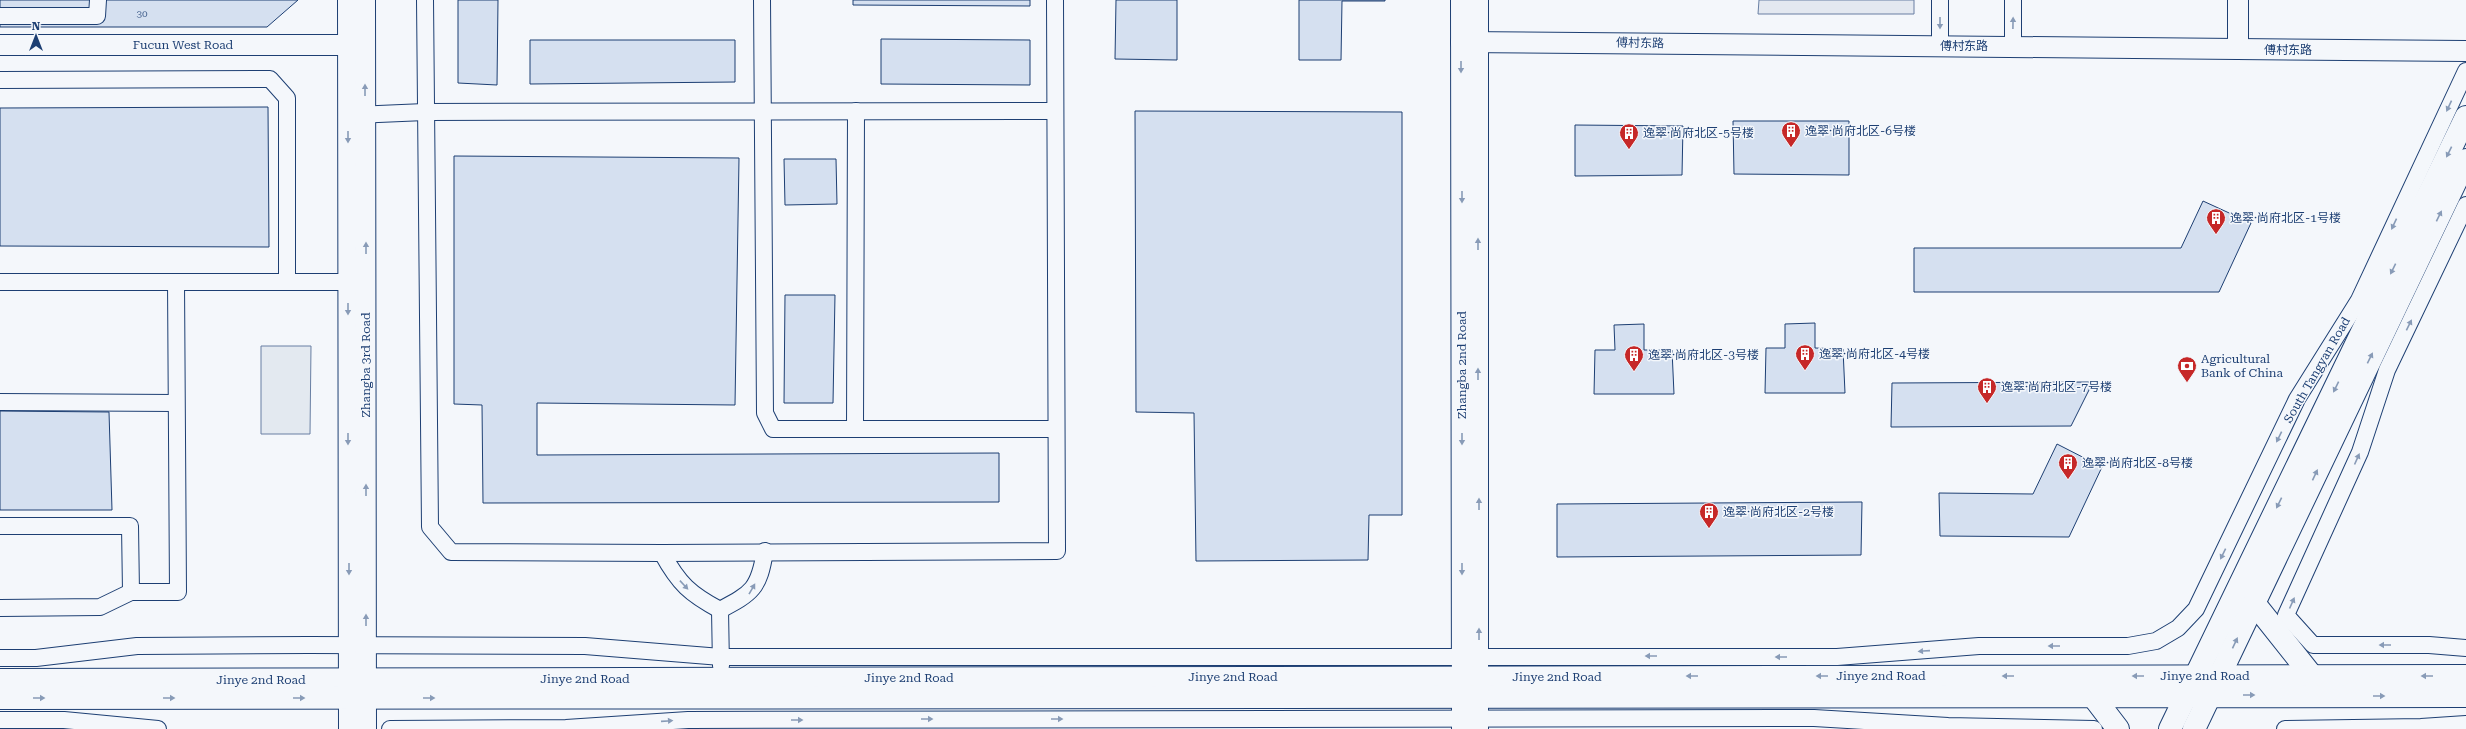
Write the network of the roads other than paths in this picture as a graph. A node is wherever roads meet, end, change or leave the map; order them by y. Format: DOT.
graph roads {
  1 [pos="98,0"];
  2 [pos="348,0"];
  3 [pos="365,0"];
  4 [pos="425,0"];
  5 [pos="762,0"];
  6 [pos="1055,0"];
  7 [pos="1461,0"];
  8 [pos="1478,0"];
  9 [pos="1940,0"];
  10 [pos="2013,0"];
  11 [pos="2238,0"];
  12 [pos="0,16"];
  13 [pos="1470,42"];
  14 [pos="0,45"];
  15 [pos="357,45"];
  16 [pos="1940,46"];
  17 [pos="2013,47"];
  18 [pos="2238,49"];
  19 [pos="2466,51"];
  20 [pos="2466,71"];
  21 [pos="0,80"];
  22 [pos="763,111"];
  23 [pos="856,111"];
  24 [pos="1055,111"];
  25 [pos="426,112"];
  26 [pos="357,115"];
  27 [pos="2466,117"];
  28 [pos="2466,160"];
  29 [pos="2466,205"];
  30 [pos="0,282"];
  31 [pos="176,282"];
  32 [pos="287,282"];
  33 [pos="357,282"];
  34 [pos="0,402"];
  35 [pos="176,403"];
  36 [pos="855,429"];
  37 [pos="1056,429"];
  38 [pos="0,526"];
  39 [pos="765,551"];
  40 [pos="662,554"];
  41 [pos="131,592"];
  42 [pos="2254,603"];
  43 [pos="0,608"];
  44 [pos="720,610"];
  45 [pos="358,645"];
  46 [pos="2093,646"];
  47 [pos="2466,648"];
  48 [pos="0,658"];
  49 [pos="1470,676"];
  50 [pos="2220,676"];
  51 [pos="2312,676"];
  52 [pos="2466,676"];
  53 [pos="721,677"];
  54 [pos="0,680"];
  55 [pos="2191,685"];
  56 [pos="357,689"];
  57 [pos="2092,695"];
  58 [pos="2210,695"];
  59 [pos="2466,696"];
  60 [pos="0,698"];
  61 [pos="0,720"];
  62 [pos="1470,724"];
  63 [pos="2466,724"];
  64 [pos="2446,727"];
  65 [pos="2094,728"];
  66 [pos="158,729"];
  67 [pos="349,729"];
  68 [pos="366,729"];
  69 [pos="390,729"];
  70 [pos="2118,729"];
  71 [pos="2170,729"];
  72 [pos="2194,729"];
  73 [pos="2285,729"];
  1 -- 12 [label="street"];
  2 -- 15 [label="street, Zhangba 3rd Road"];
  3 -- 15 [label="street, Zhangba 3rd Road"];
  4 -- 25 [label="street"];
  5 -- 22 [label="street"];
  6 -- 24 [label="street"];
  7 -- 13 [label="street, Zhangba 2nd Road"];
  8 -- 13 [label="street, Zhangba 2nd Road"];
  9 -- 16 [label="street, one-way"];
  17 -- 10 [label="street, one-way"];
  11 -- 18 [label="street"];
  13 -- 16 [label="street, 傅村东路"];
  13 -- 49 [label="street, Zhangba 2nd Road"];
  14 -- 15 [label="street, Fucun West Road"];
  15 -- 26 [label="street, Zhangba 3rd Road"];
  16 -- 17 [label="street, 傅村东路"];
  17 -- 18 [label="street, 傅村东路"];
  18 -- 19 [label="street, 傅村东路"];
  20 -- 46 [label="street, South Tangyan Road, one-way"];
  21 -- 32 [label="street"];
  22 -- 23 [label="street"];
  22 -- 25 [label="street"];
  22 -- 36 [label="street"];
  23 -- 24 [label="street"];
  23 -- 36 [label="street"];
  24 -- 37 [label="street"];
  25 -- 26 [label="street"];
  25 -- 40 [label="street"];
  26 -- 33 [label="street, Zhangba 3rd Road"];
  27 -- 55 [label="main road, South Tangyan Road, one-way"];
  42 -- 28 [label="main road, one-way"];
  47 -- 29 [label="street, one-way"];
  30 -- 31 [label="street"];
  31 -- 32 [label="street"];
  31 -- 35 [label="street"];
  32 -- 33 [label="street"];
  33 -- 45 [label="street, Zhangba 3rd Road"];
  34 -- 35 [label="street"];
  35 -- 41 [label="street"];
  36 -- 37 [label="street"];
  37 -- 39 [label="street"];
  38 -- 41 [label="street"];
  39 -- 40 [label="street"];
  44 -- 39 [label="street, one-way"];
  40 -- 44 [label="street, one-way"];
  41 -- 43 [label="street"];
  50 -- 42 [label="main road, one-way"];
  42 -- 51 [label="main road"];
  44 -- 53 [label="street"];
  45 -- 48 [label="street, Jinye 2nd Road"];
  45 -- 53 [label="street, Jinye 2nd Road"];
  45 -- 56 [label="street, Zhangba 3rd Road"];
  46 -- 49 [label="street, Jinye 2nd Road, one-way"];
  49 -- 53 [label="main road, Jinye 2nd Road"];
  55 -- 49 [label="main road, Jinye 2nd Road, one-way"];
  49 -- 57 [label="main road, Jinye 2nd Road"];
  49 -- 62 [label="street, Zhangba 2nd Road"];
  50 -- 51 [label="main road, Jinye 2nd Road"];
  50 -- 55 [label="main road, Jinye 2nd Road"];
  50 -- 58 [label="main road"];
  52 -- 51 [label="main road, Jinye 2nd Road, one-way"];
  53 -- 56 [label="main road, Jinye 2nd Road"];
  54 -- 56 [label="main road, Jinye 2nd Road"];
  55 -- 57 [label="main road, Jinye 2nd Road"];
  55 -- 58 [label="main road, Jinye 2nd Road"];
  55 -- 71 [label="main road, South Tangyan Road"];
  60 -- 56 [label="main road, Jinye 2nd Road, one-way"];
  56 -- 67 [label="street, Zhangba 3rd Road"];
  56 -- 68 [label="street, Zhangba 3rd Road"];
  57 -- 70 [label="main road"];
  58 -- 59 [label="main road, Jinye 2nd Road, one-way"];
  58 -- 72 [label="main road"];
  61 -- 66 [label="street"];
  62 -- 65 [label="street"];
  69 -- 62 [label="street, one-way"];
  63 -- 64 [label="street"];
  64 -- 73 [label="street"];
}
